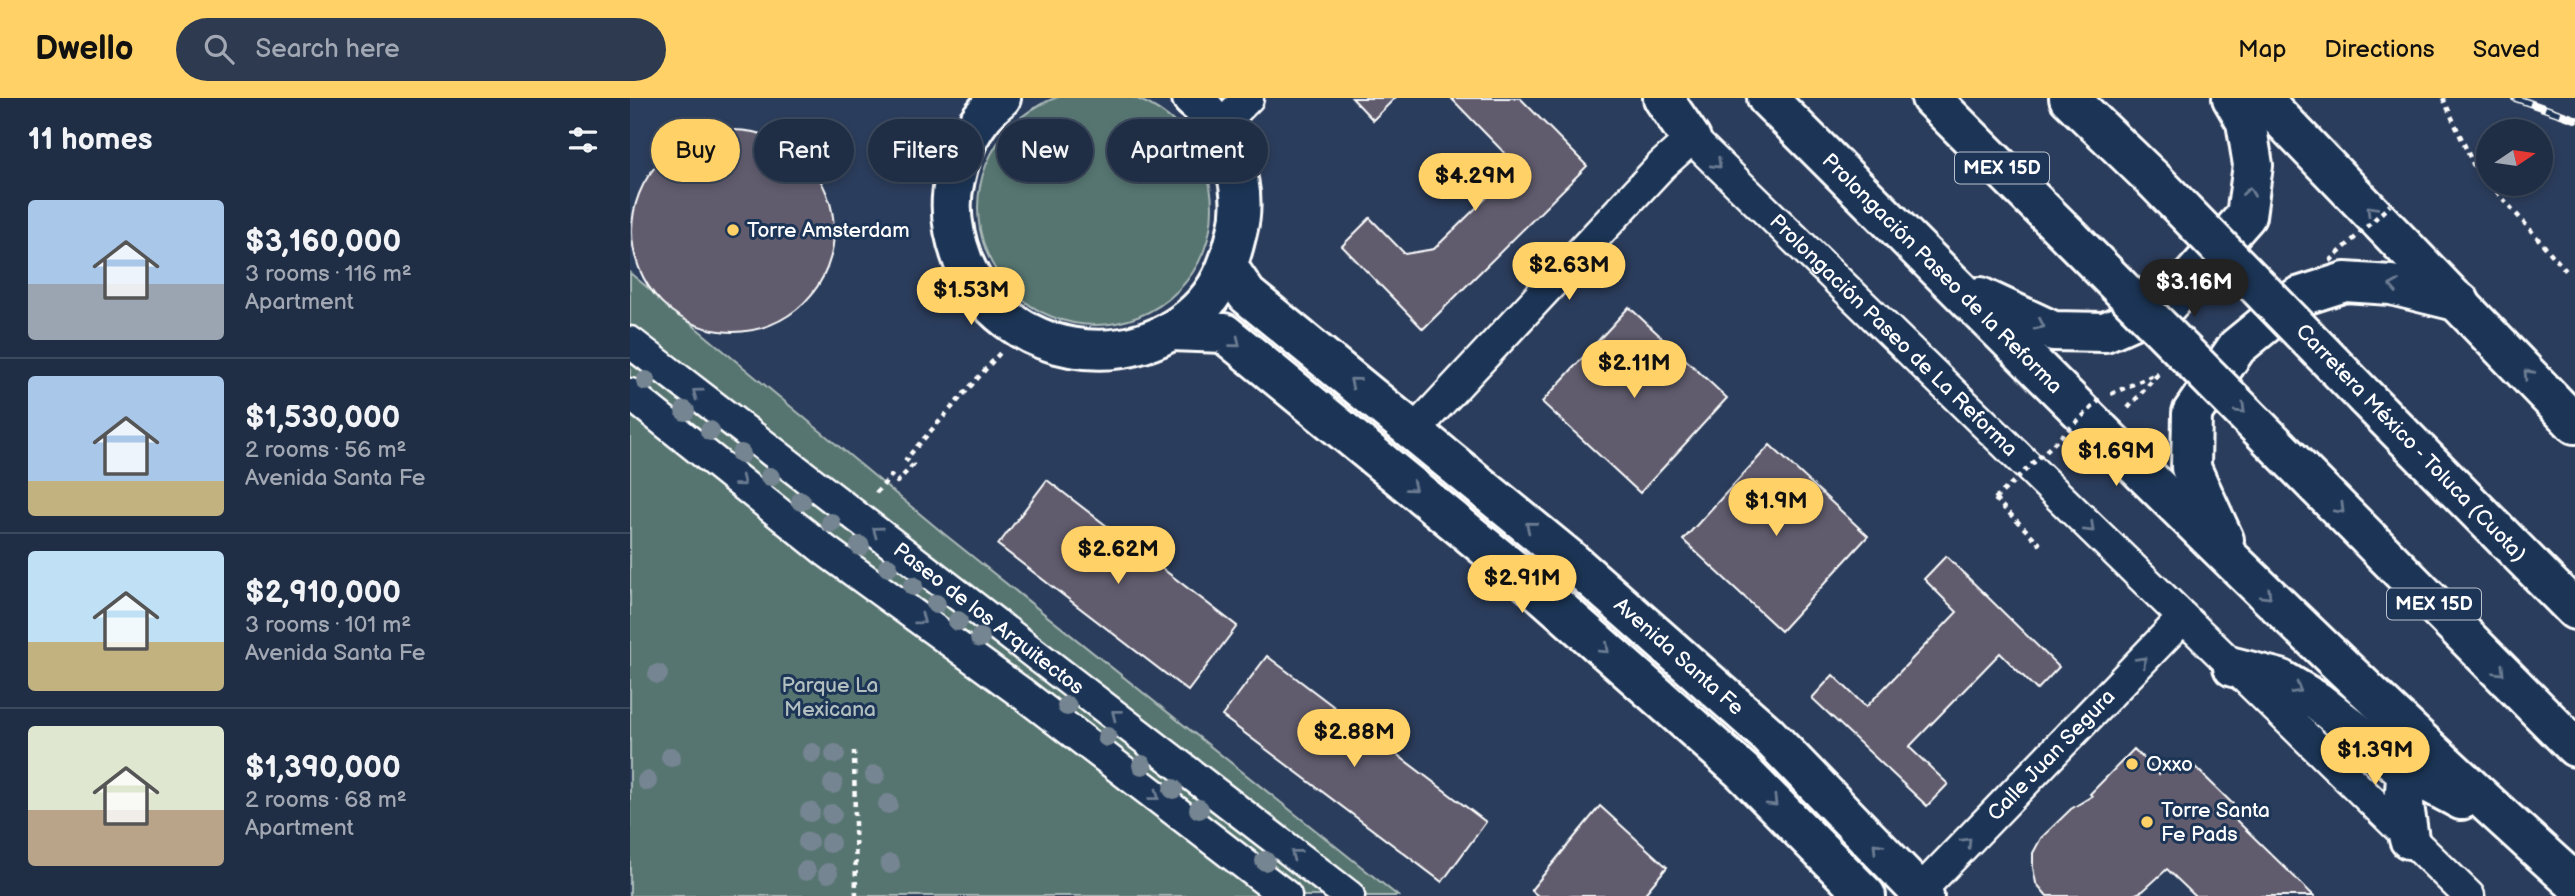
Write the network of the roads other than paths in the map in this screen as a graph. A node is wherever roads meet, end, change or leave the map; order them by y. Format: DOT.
graph roads {
  1 [pos="1192,98"];
  2 [pos="1248,98"];
  3 [pos="1651,98"];
  4 [pos="1663,98"];
  5 [pos="1767,98"];
  6 [pos="1931,98"];
  7 [pos="2069,98"];
  8 [pos="2232,98"];
  9 [pos="2261,98"];
  10 [pos="986,102"];
  11 [pos="1211,119"];
  12 [pos="1228,119"];
  13 [pos="1692,139"];
  14 [pos="1238,182"];
  15 [pos="1228,267"];
  16 [pos="1956,286"];
  17 [pos="2460,302"];
  18 [pos="1171,331"];
  19 [pos="630,342"];
  20 [pos="630,394"];
  21 [pos="2575,424"];
  22 [pos="1414,431"];
  23 [pos="2234,564"];
  24 [pos="2575,610"];
  25 [pos="2183,618"];
  26 [pos="1049,662"];
  27 [pos="2233,667"];
  28 [pos="1023,694"];
  29 [pos="2409,733"];
  30 [pos="2575,747"];
  31 [pos="2406,771"];
  32 [pos="2512,827"];
  33 [pos="2409,839"];
  34 [pos="2575,883"];
  35 [pos="2458,892"];
  36 [pos="1922,894"];
  37 [pos="1286,896"];
  38 [pos="1349,896"];
  39 [pos="1866,896"];
  1 -- 11 [label="main road"];
  2 -- 12 [label="street"];
  3 -- 13 [label="street, Prolongación Paseo de La Reforma"];
  4 -- 13 [label="main road"];
  5 -- 16 [label="main road, Prolongación Paseo de la Reforma"];
  6 -- 30 [label="main road, MEX 15D, one-way, bridge"];
  7 -- 24 [label="main road, Carretera México - Toluca (Cuota), bridge"];
  16 -- 8 [label="main road, one-way"];
  17 -- 9 [label="main road, one-way"];
  10 -- 18 [label="main road"];
  13 -- 22 [label="street"];
  13 -- 25 [label="street, Prolongación Paseo de La Reforma, one-way"];
  14 -- 15 [label="main road"];
  15 -- 18 [label="main road"];
  22 -- 15 [label="main road, Avenida Santa Fe, one-way"];
  16 -- 23 [label="main road, Prolongación Paseo de la Reforma"];
  21 -- 17 [label="main road, one-way"];
  17 -- 23 [label="main road, one-way"];
  18 -- 39 [label="main road, Avenida Santa Fe, one-way"];
  26 -- 19 [label="street, Paseo de los Arquitectos, one-way"];
  20 -- 28 [label="street, Paseo de los Arquitectos, one-way"];
  36 -- 22 [label="main road, Avenida Santa Fe, one-way"];
  23 -- 29 [label="main road, Prolongación Paseo de la Reforma, one-way"];
  25 -- 27 [label="street, Prolongación Paseo de La Reforma"];
  36 -- 25 [label="street, Calle Juan Segura, one-way"];
  26 -- 28 [label="street"];
  38 -- 26 [label="street, Paseo de los Arquitectos, one-way"];
  27 -- 31 [label="main road, one-way"];
  27 -- 33 [label="street, Prolongación Paseo de La Reforma"];
  28 -- 37 [label="street, Paseo de los Arquitectos, one-way"];
  29 -- 31 [label="main road"];
  29 -- 32 [label="main road, Prolongación Paseo de la Reforma"];
  31 -- 32 [label="main road"];
  31 -- 33 [label="main road"];
  32 -- 34 [label="main road, Prolongación Paseo de la Reforma"];
  33 -- 35 [label="street, Prolongación Paseo de La Reforma"];
}
